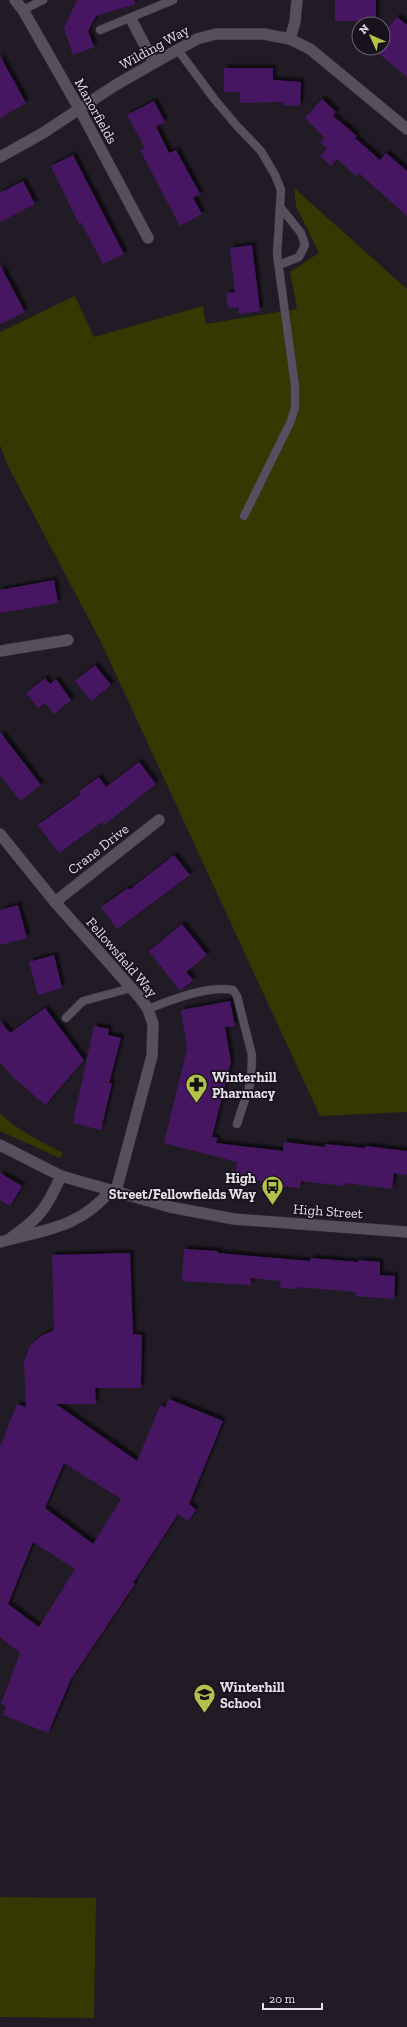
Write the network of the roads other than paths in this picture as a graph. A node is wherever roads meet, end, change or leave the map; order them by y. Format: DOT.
graph roads {
  1 [pos="15,0"];
  2 [pos="43,0"];
  3 [pos="173,0"];
  4 [pos="297,0"];
  5 [pos="23,10"];
  6 [pos="131,19"];
  7 [pos="100,30"];
  8 [pos="290,39"];
  9 [pos="178,50"];
  10 [pos="154,63"];
  11 [pos="80,110"];
  12 [pos="407,129"];
  13 [pos="0,157"];
  14 [pos="281,208"];
  15 [pos="148,238"];
  16 [pos="279,265"];
  17 [pos="244,516"];
  18 [pos="68,640"];
  19 [pos="0,651"];
  20 [pos="159,820"];
  21 [pos="0,834"];
  22 [pos="55,902"];
  23 [pos="131,988"];
  24 [pos="148,1009"];
  25 [pos="66,1018"];
  26 [pos="237,1124"];
  27 [pos="0,1145"];
  28 [pos="61,1176"];
  29 [pos="113,1191"];
  30 [pos="407,1232"];
  31 [pos="4,1241"];
  1 -- 5 [label="street, Manorfields"];
  2 -- 5 [label="lane"];
  3 -- 6 [label="lane"];
  4 -- 8 [label="street"];
  5 -- 11 [label="street, Manorfields"];
  6 -- 7 [label="lane"];
  6 -- 10 [label="street"];
  8 -- 9 [label="street, Wilding Way"];
  8 -- 12 [label="street, Wilding Way"];
  9 -- 10 [label="street, Wilding Way"];
  9 -- 14 [label="lane"];
  10 -- 11 [label="street, Wilding Way"];
  11 -- 13 [label="street, Wilding Way"];
  11 -- 15 [label="street, Manorfields"];
  14 -- 16 [label="lane"];
  14 -- 16 [label="lane"];
  16 -- 17 [label="lane"];
  18 -- 19 [label="street"];
  20 -- 22 [label="street, Crane Drive"];
  21 -- 22 [label="street, Fellowsfield Way"];
  22 -- 23 [label="street, Fellowsfield Way"];
  23 -- 24 [label="street, Fellowsfield Way"];
  23 -- 25 [label="lane"];
  24 -- 26 [label="lane"];
  24 -- 29 [label="street, Fellowsfield Way"];
  27 -- 28 [label="street, High Street"];
  28 -- 29 [label="street, High Street"];
  28 -- 31 [label="street"];
  29 -- 30 [label="street, High Street"];
  29 -- 31 [label="street"];
}
